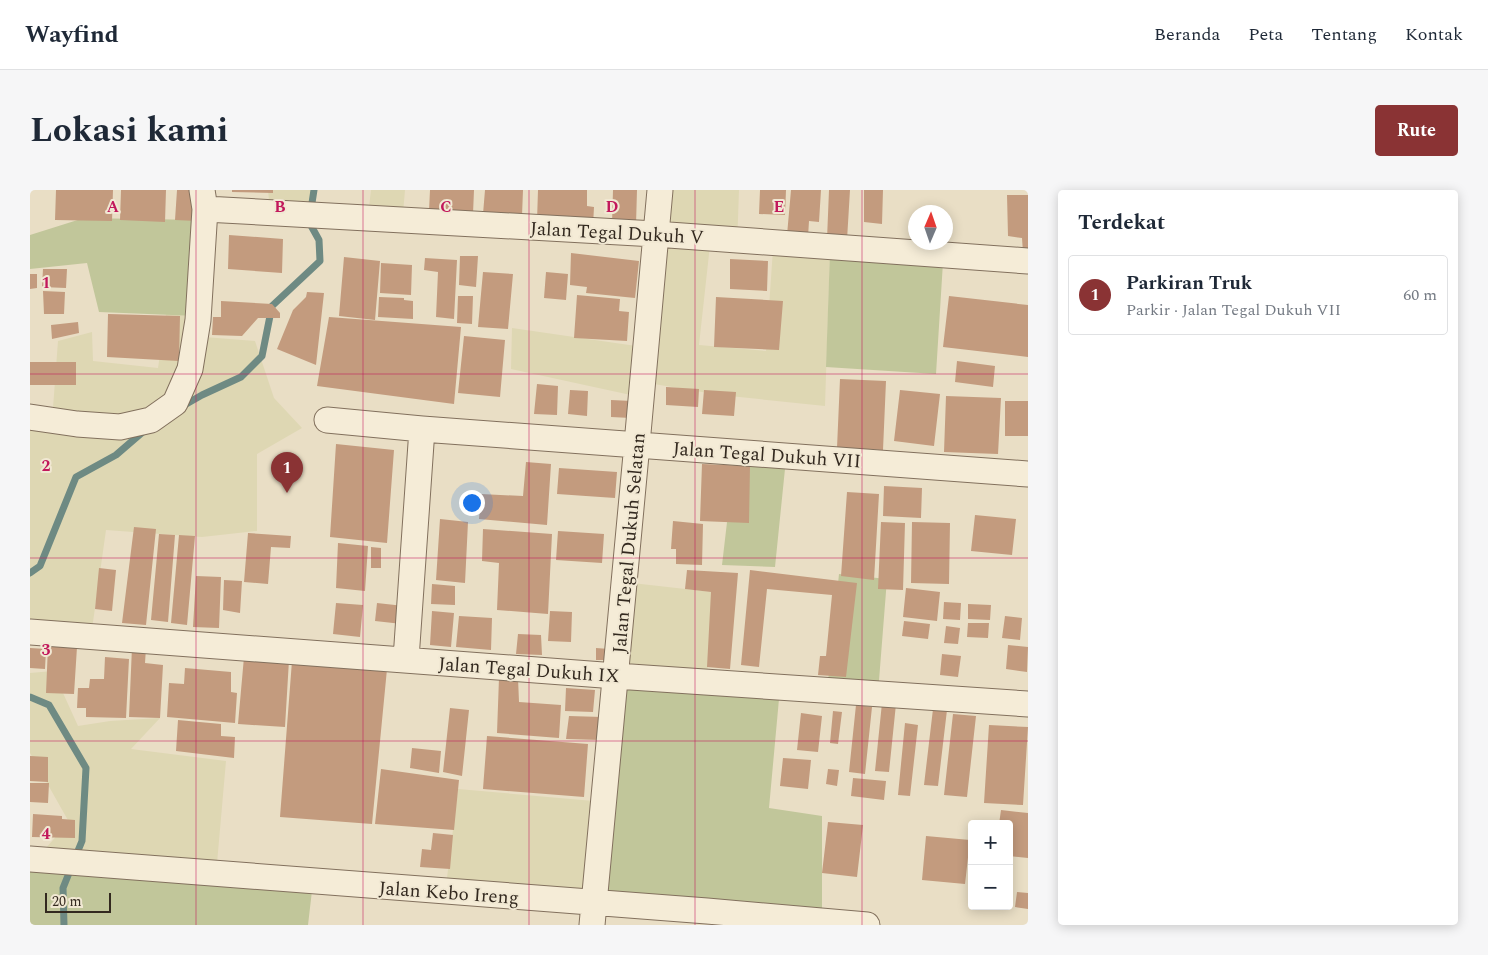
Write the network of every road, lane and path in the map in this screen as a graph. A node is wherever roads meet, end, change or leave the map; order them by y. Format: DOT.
graph roads {
  1 [pos="660,190"];
  2 [pos="204,200"];
  3 [pos="656,234"];
  4 [pos="1028,261"];
  5 [pos="30,417"];
  6 [pos="327,420"];
  7 [pos="422,429"];
  8 [pos="638,444"];
  9 [pos="1028,474"];
  10 [pos="30,632"];
  11 [pos="406,659"];
  12 [pos="616,676"];
  13 [pos="1028,704"];
  14 [pos="30,859"];
  15 [pos="593,914"];
  16 [pos="706,918"];
  17 [pos="867,925"];
  1 -- 3 [label="street, Jalan Tegal Dukuh Selatan"];
  2 -- 3 [label="street, Jalan Tegal Dukuh V"];
  2 -- 5 [label="street"];
  3 -- 4 [label="street, Jalan Tegal Dukuh V"];
  3 -- 8 [label="street, Jalan Tegal Dukuh Selatan"];
  6 -- 7 [label="street, Jalan Tegal Dukuh VII"];
  7 -- 8 [label="street, Jalan Tegal Dukuh VII"];
  7 -- 11 [label="street"];
  8 -- 9 [label="street, Jalan Tegal Dukuh VII"];
  8 -- 12 [label="street, Jalan Tegal Dukuh Selatan"];
  10 -- 11 [label="street, Jalan Tegal Dukuh IX"];
  11 -- 12 [label="street, Jalan Tegal Dukuh IX"];
  12 -- 13 [label="street, Jalan Tegal Dukuh IX"];
  12 -- 15 [label="street, Jalan Tegal Dukuh Selatan"];
  14 -- 15 [label="street, Jalan Kebo Ireng"];
  15 -- 16 [label="street, Jalan Kebo Ireng"];
  16 -- 17 [label="street, Jalan Kebo Ireng"];
}
